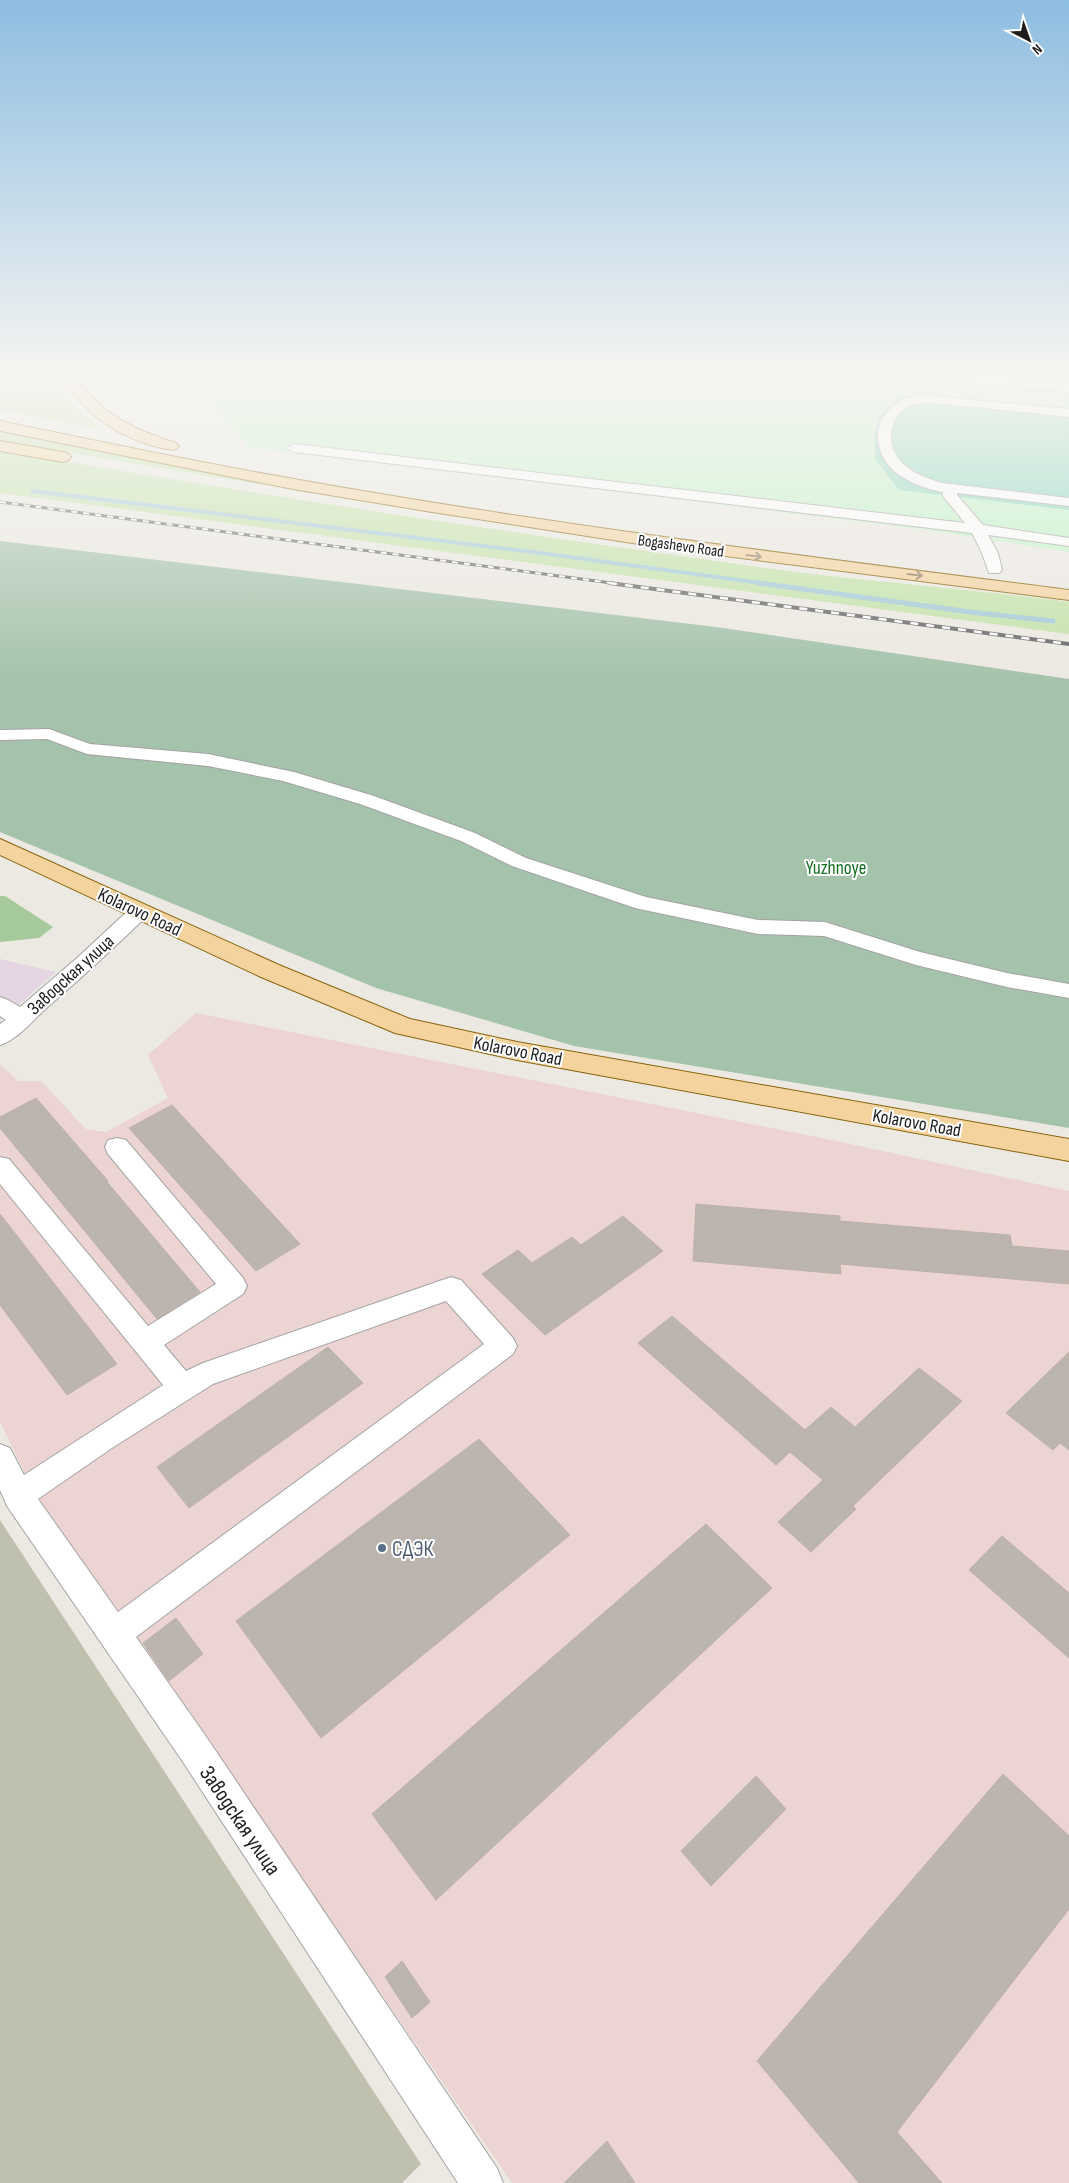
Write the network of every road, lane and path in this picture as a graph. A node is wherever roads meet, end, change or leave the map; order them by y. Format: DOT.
graph roads {
  1 [pos="166,475"];
  2 [pos="247,475"];
  3 [pos="315,475"];
  4 [pos="521,475"];
  5 [pos="910,475"];
  6 [pos="951,488"];
  7 [pos="1069,502"];
  8 [pos="978,529"];
  9 [pos="1069,542"];
  10 [pos="671,544"];
  11 [pos="994,570"];
  12 [pos="1069,579"];
  13 [pos="1069,595"];
  14 [pos="0,735"];
  15 [pos="0,846"];
  16 [pos="140,911"];
  17 [pos="1069,991"];
  18 [pos="0,1005"];
  19 [pos="21,1018"];
  20 [pos="0,1037"];
  21 [pos="117,1146"];
  22 [pos="1069,1150"];
  23 [pos="0,1166"];
  24 [pos="146,1342"];
  25 [pos="183,1388"];
  26 [pos="0,1457"];
  27 [pos="18,1496"];
  28 [pos="114,1634"];
  29 [pos="482,2183"];
  1 -- 10 [label="main road"];
  2 -- 10 [label="main road, Bogashevo Road"];
  3 -- 11 [label="main road, Bogashevo Road"];
  4 -- 8 [label="street"];
  5 -- 6 [label="street"];
  6 -- 7 [label="street"];
  6 -- 8 [label="street"];
  8 -- 9 [label="street"];
  8 -- 11 [label="street"];
  10 -- 13 [label="main road, Bogashevo Road, one-way"];
  11 -- 12 [label="main road, Bogashevo Road"];
  14 -- 17 [label="street"];
  15 -- 16 [label="main road, Kolarovo Road"];
  16 -- 19 [label="street, Заводская улица"];
  16 -- 22 [label="main road, Kolarovo Road"];
  18 -- 19 [label="lane"];
  19 -- 20 [label="street, Заводская улица"];
  21 -- 24 [label="street"];
  23 -- 24 [label="street"];
  24 -- 25 [label="street"];
  25 -- 27 [label="street"];
  25 -- 28 [label="street"];
  26 -- 27 [label="street, Заводская улица"];
  27 -- 28 [label="street, Заводская улица"];
  28 -- 29 [label="street, Заводская улица"];
}
